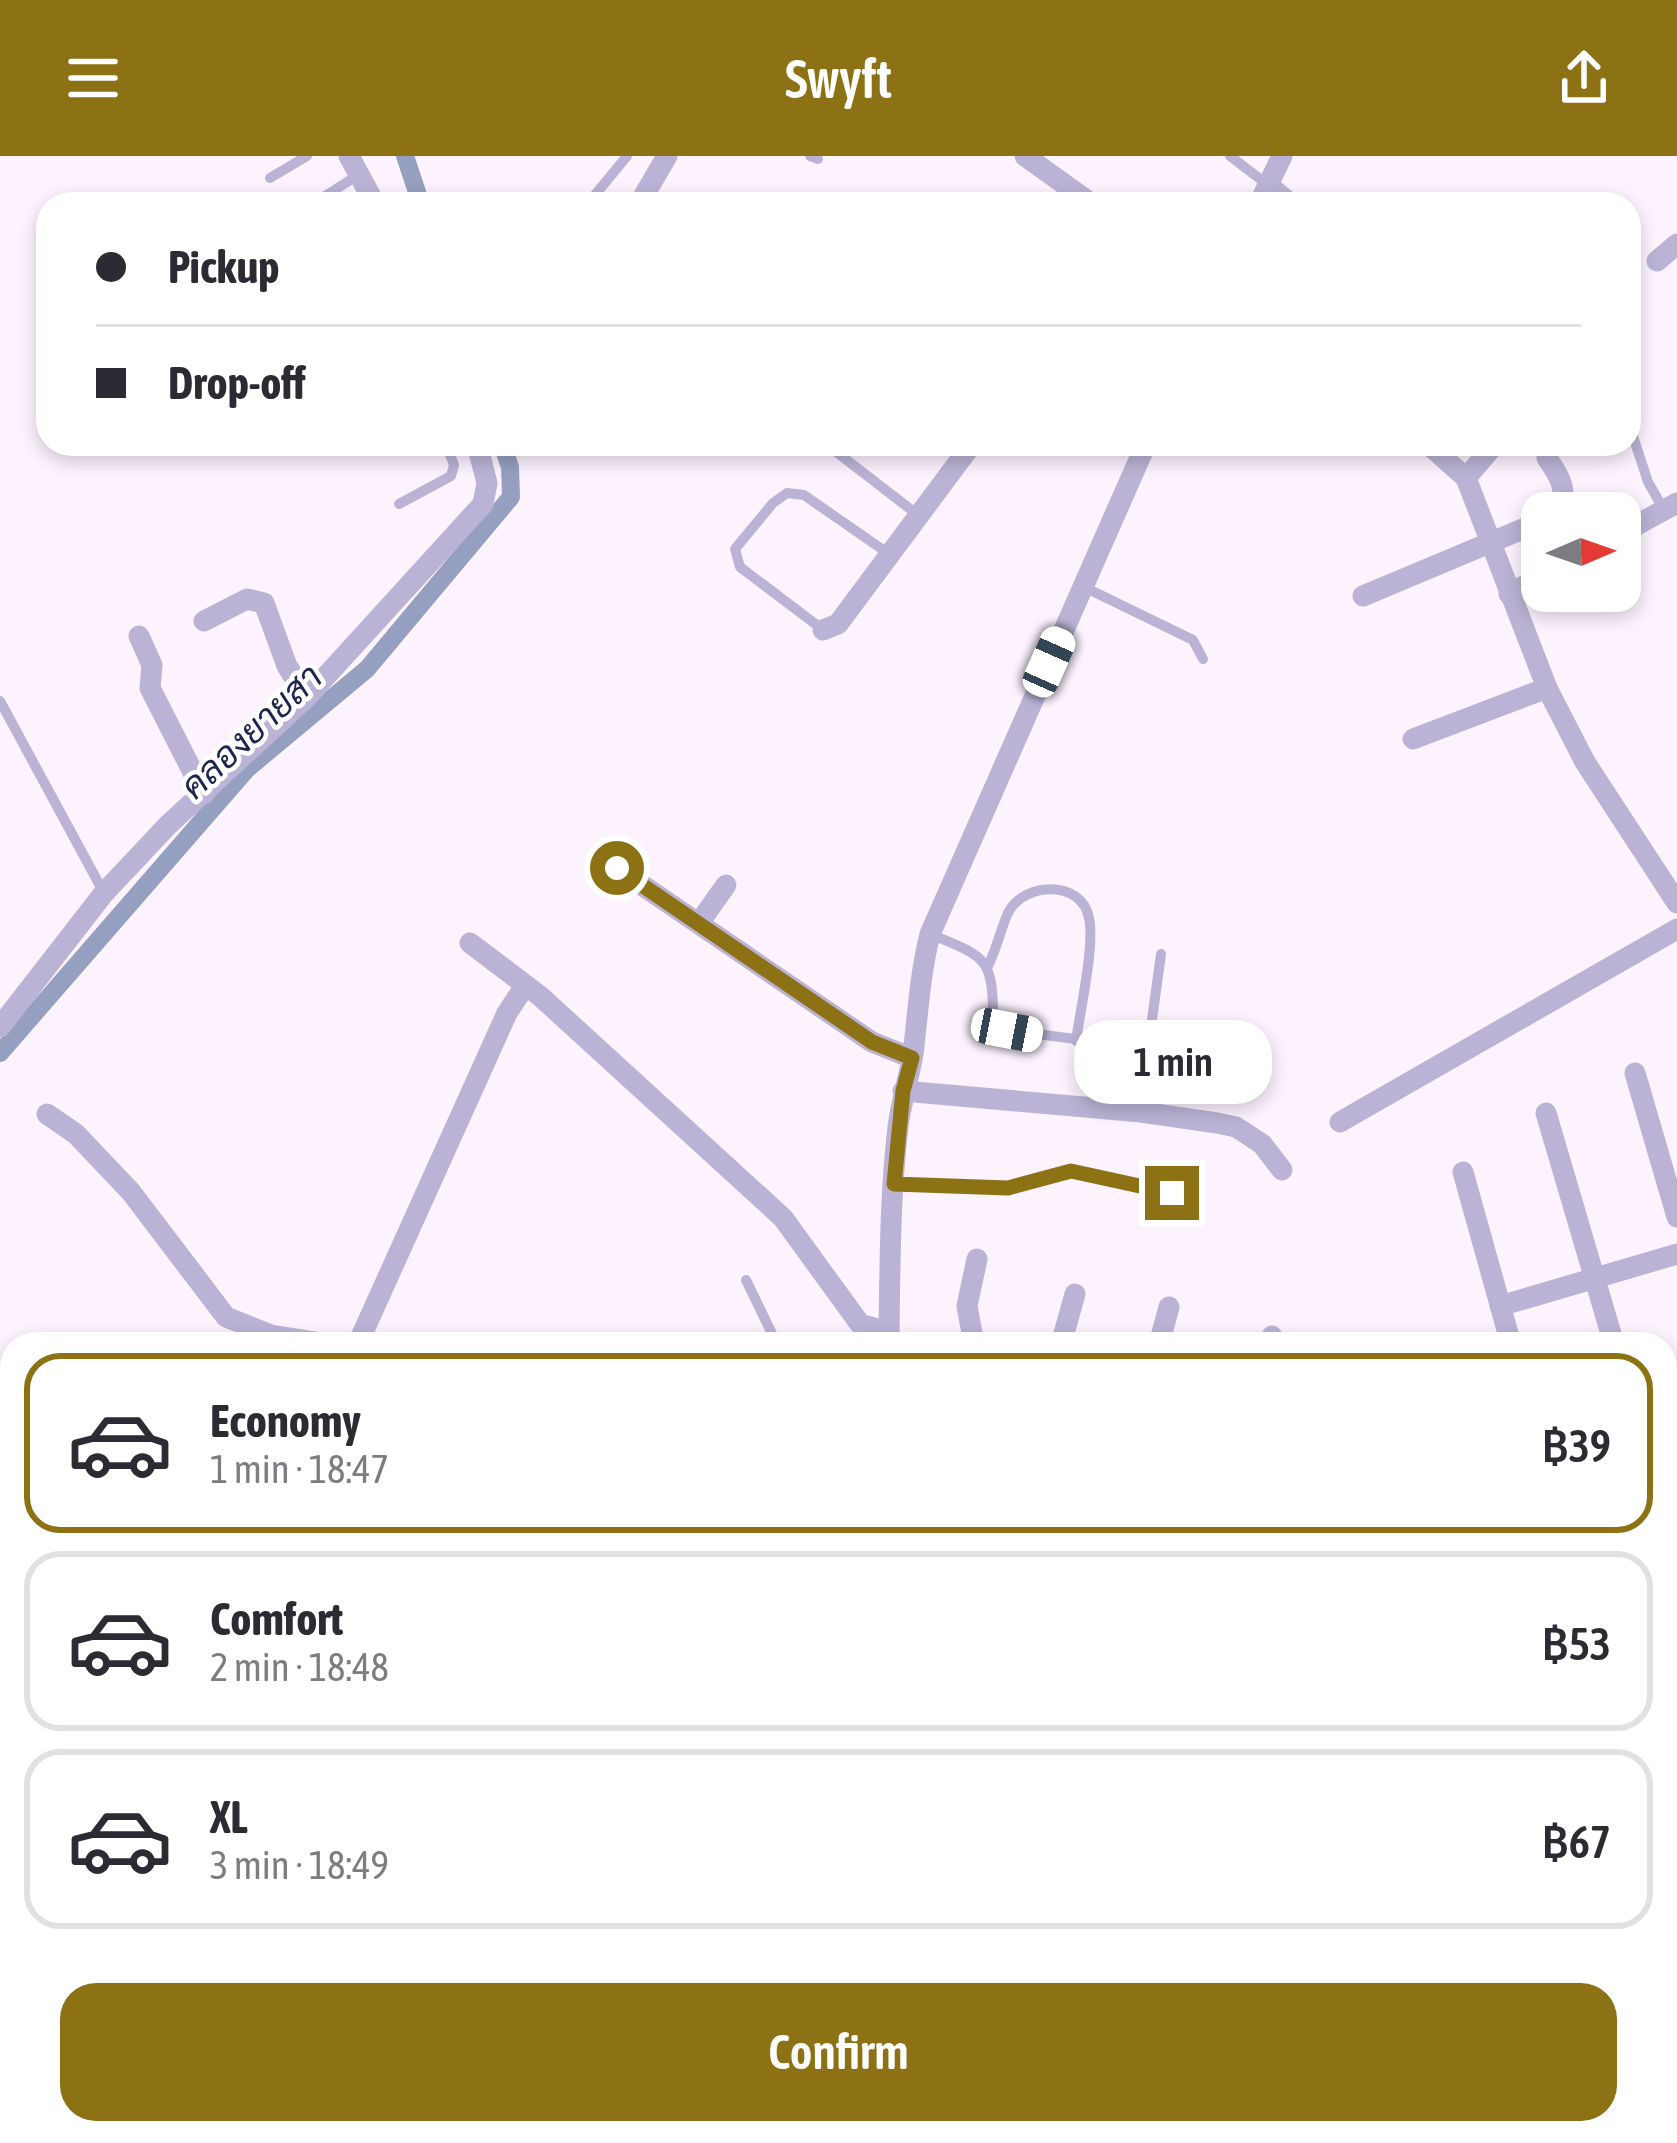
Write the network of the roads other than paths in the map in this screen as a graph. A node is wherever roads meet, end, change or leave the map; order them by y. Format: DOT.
graph roads {
  1 [pos="307,156"];
  2 [pos="627,156"];
  3 [pos="667,156"];
  4 [pos="1024,156"];
  5 [pos="1231,156"];
  6 [pos="1282,156"];
  7 [pos="358,163"];
  8 [pos="270,178"];
  9 [pos="326,192"];
  10 [pos="371,192"];
  11 [pos="597,192"];
  12 [pos="646,192"];
  13 [pos="1075,192"];
  14 [pos="1261,192"];
  15 [pos="1264,192"];
  16 [pos="1677,244"];
  17 [pos="1657,261"];
  18 [pos="451,456"];
  19 [pos="480,456"];
  20 [pos="842,456"];
  21 [pos="963,456"];
  22 [pos="1142,456"];
  23 [pos="1441,456"];
  24 [pos="1485,456"];
  25 [pos="1639,456"];
  26 [pos="1547,458"];
  27 [pos="1466,478"];
  28 [pos="1565,492"];
  29 [pos="399,504"];
  30 [pos="1670,506"];
  31 [pos="918,515"];
  32 [pos="1641,522"];
  33 [pos="1521,530"];
  34 [pos="1492,543"];
  35 [pos="890,554"];
  36 [pos="1082,586"];
  37 [pos="1521,587"];
  38 [pos="1509,594"];
  39 [pos="1363,596"];
  40 [pos="204,621"];
  41 [pos="824,630"];
  42 [pos="139,636"];
  43 [pos="1203,659"];
  44 [pos="1547,688"];
  45 [pos="307,697"];
  46 [pos="0,700"];
  47 [pos="1413,739"];
  48 [pos="204,794"];
  49 [pos="617,868"];
  50 [pos="726,885"];
  51 [pos="104,893"];
  52 [pos="1677,903"];
  53 [pos="699,923"];
  54 [pos="1677,929"];
  55 [pos="930,934"];
  56 [pos="470,943"];
  57 [pos="1161,954"];
  58 [pos="988,966"];
  59 [pos="525,986"];
  60 [pos="0,1027"];
  61 [pos="1076,1041"];
  62 [pos="1148,1049"];
  63 [pos="912,1058"];
  64 [pos="1228,1059"];
  65 [pos="1635,1073"];
  66 [pos="903,1091"];
  67 [pos="1546,1113"];
  68 [pos="47,1114"];
  69 [pos="1340,1122"];
  70 [pos="1282,1170"];
  71 [pos="1463,1172"];
  72 [pos="894,1184"];
  73 [pos="1172,1193"];
  74 [pos="1677,1217"];
  75 [pos="1677,1254"];
  76 [pos="976,1259"];
  77 [pos="1595,1278"];
  78 [pos="746,1280"];
  79 [pos="1075,1294"];
  80 [pos="1500,1306"];
  81 [pos="1169,1307"];
  82 [pos="264,1332"];
  83 [pos="363,1332"];
  84 [pos="771,1332"];
  85 [pos="876,1332"];
  86 [pos="892,1332"];
  87 [pos="972,1332"];
  88 [pos="1064,1332"];
  89 [pos="1162,1332"];
  90 [pos="1508,1332"];
  91 [pos="1611,1332"];
  1 -- 8 [label="lane"];
  2 -- 11 [label="lane"];
  3 -- 12 [label="street"];
  4 -- 13 [label="street"];
  5 -- 14 [label="lane"];
  6 -- 15 [label="street"];
  7 -- 9 [label="lane"];
  7 -- 10 [label="street"];
  16 -- 17 [label="street"];
  18 -- 29 [label="lane"];
  19 -- 45 [label="street"];
  20 -- 31 [label="lane"];
  21 -- 31 [label="street"];
  22 -- 36 [label="street"];
  23 -- 27 [label="street"];
  24 -- 27 [label="street"];
  25 -- 30 [label="lane"];
  26 -- 28 [label="street"];
  27 -- 34 [label="street"];
  30 -- 32 [label="street"];
  31 -- 35 [label="street"];
  33 -- 34 [label="street"];
  34 -- 38 [label="street"];
  34 -- 39 [label="street"];
  35 -- 41 [label="street"];
  35 -- 41 [label="lane"];
  36 -- 43 [label="lane"];
  36 -- 55 [label="street"];
  37 -- 38 [label="street"];
  38 -- 44 [label="street"];
  40 -- 45 [label="street"];
  42 -- 48 [label="street"];
  44 -- 47 [label="street"];
  44 -- 52 [label="street"];
  45 -- 48 [label="street"];
  46 -- 51 [label="lane"];
  48 -- 51 [label="street"];
  49 -- 53 [label="street"];
  50 -- 53 [label="street"];
  51 -- 60 [label="street"];
  53 -- 63 [label="street"];
  54 -- 69 [label="street"];
  55 -- 58 [label="lane"];
  55 -- 63 [label="street"];
  56 -- 59 [label="street"];
  57 -- 62 [label="lane"];
  58 -- 61 [label="lane"];
  58 -- 61 [label="lane"];
  59 -- 83 [label="street"];
  59 -- 85 [label="street"];
  61 -- 62 [label="lane"];
  62 -- 64 [label="lane"];
  63 -- 66 [label="street"];
  65 -- 74 [label="street"];
  66 -- 70 [label="street"];
  66 -- 72 [label="street"];
  67 -- 77 [label="street"];
  68 -- 82 [label="street"];
  71 -- 80 [label="street"];
  72 -- 73 [label="lane"];
  72 -- 86 [label="street"];
  75 -- 77 [label="street"];
  76 -- 87 [label="street"];
  77 -- 80 [label="street"];
  77 -- 91 [label="street"];
  78 -- 84 [label="lane"];
  79 -- 88 [label="street"];
  80 -- 90 [label="street"];
  81 -- 89 [label="street"];
}
